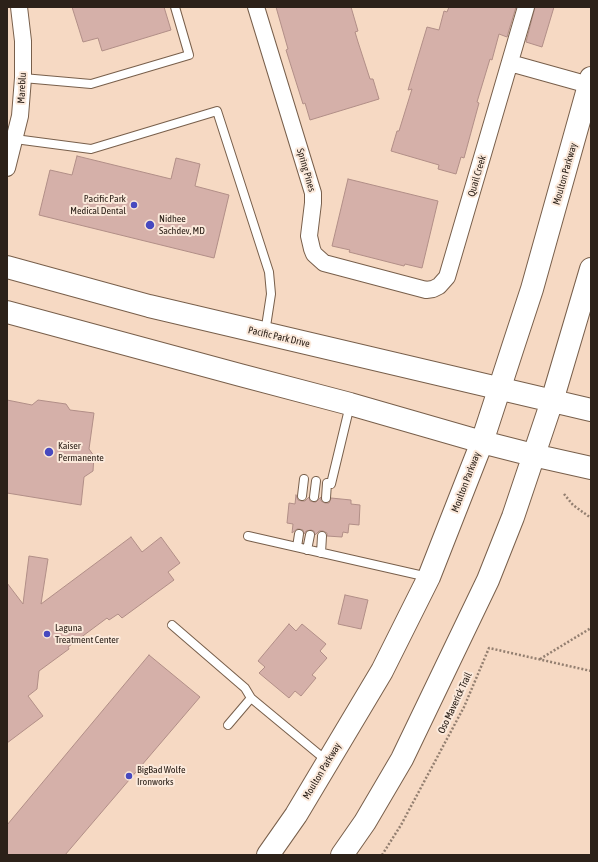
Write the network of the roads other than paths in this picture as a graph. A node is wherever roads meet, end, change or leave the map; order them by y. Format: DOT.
graph roads {
  1 [pos="19,7"];
  2 [pos="175,7"];
  3 [pos="256,7"];
  4 [pos="526,7"];
  5 [pos="510,63"];
  6 [pos="23,78"];
  7 [pos="590,82"];
  8 [pos="15,139"];
  9 [pos="7,168"];
  10 [pos="7,267"];
  11 [pos="591,269"];
  12 [pos="439,286"];
  13 [pos="7,312"];
  14 [pos="265,333"];
  15 [pos="500,388"];
  16 [pos="552,401"];
  17 [pos="350,404"];
  18 [pos="591,410"];
  19 [pos="482,442"];
  20 [pos="533,455"];
  21 [pos="591,468"];
  22 [pos="304,479"];
  23 [pos="316,481"];
  24 [pos="302,496"];
  25 [pos="314,497"];
  26 [pos="326,498"];
  27 [pos="299,534"];
  28 [pos="310,535"];
  29 [pos="248,536"];
  30 [pos="322,536"];
  31 [pos="297,547"];
  32 [pos="307,550"];
  33 [pos="321,553"];
  34 [pos="429,577"];
  35 [pos="172,625"];
  36 [pos="251,698"];
  37 [pos="228,725"];
  38 [pos="328,762"];
  39 [pos="268,855"];
  40 [pos="342,855"];
  1 -- 6 [label="street, Mareblu"];
  2 -- 6 [label="lane"];
  3 -- 12 [label="street, Spring Pines"];
  4 -- 5 [label="street, Quail Creek"];
  5 -- 7 [label="street"];
  5 -- 12 [label="street, Quail Creek"];
  6 -- 8 [label="street, Mareblu"];
  7 -- 15 [label="main road, Moulton Parkway"];
  8 -- 9 [label="street, Mareblu"];
  8 -- 14 [label="lane"];
  10 -- 14 [label="main road, Pacific Park Drive"];
  11 -- 16 [label="main road"];
  13 -- 17 [label="main road"];
  14 -- 15 [label="main road, Pacific Park Drive"];
  15 -- 16 [label="main road, Pacific Park Drive"];
  15 -- 19 [label="main road, Moulton Parkway"];
  16 -- 18 [label="main road, Pacific Park Drive"];
  16 -- 20 [label="main road"];
  17 -- 19 [label="main road"];
  17 -- 26 [label="lane"];
  19 -- 20 [label="main road"];
  19 -- 34 [label="main road, Moulton Parkway"];
  20 -- 21 [label="main road"];
  20 -- 40 [label="main road"];
  22 -- 24 [label="lane"];
  23 -- 25 [label="lane"];
  27 -- 31 [label="lane"];
  28 -- 32 [label="lane"];
  29 -- 31 [label="lane"];
  30 -- 33 [label="lane"];
  31 -- 32 [label="lane"];
  32 -- 33 [label="lane"];
  33 -- 34 [label="lane"];
  34 -- 38 [label="main road, Moulton Parkway"];
  35 -- 36 [label="lane"];
  36 -- 37 [label="lane"];
  36 -- 38 [label="lane"];
  38 -- 39 [label="main road, Moulton Parkway"];
}
